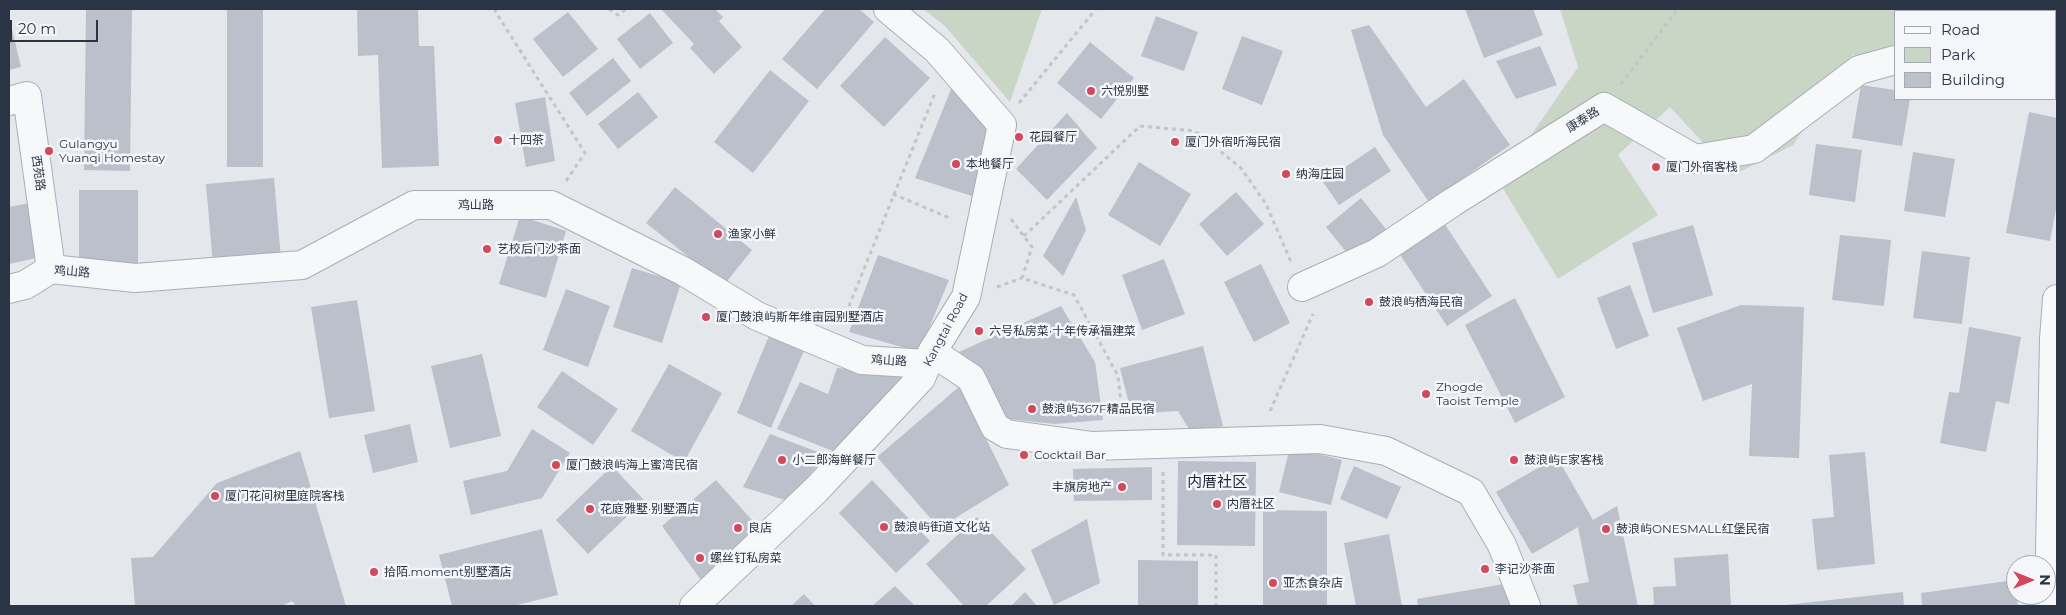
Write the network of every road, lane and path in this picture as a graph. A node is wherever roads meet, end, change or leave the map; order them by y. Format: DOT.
graph roads {
  1 [pos="496,9"];
  2 [pos="609,9"];
  3 [pos="626,9"];
  4 [pos="888,9"];
  5 [pos="1096,9"];
  6 [pos="1678,9"];
  7 [pos="1894,60"];
  8 [pos="948,62"];
  9 [pos="9,101"];
  10 [pos="1604,107"];
  11 [pos="1002,125"];
  12 [pos="893,194"];
  13 [pos="551,205"];
  14 [pos="1008,215"];
  15 [pos="980,230"];
  16 [pos="1024,236"];
  17 [pos="51,269"];
  18 [pos="1302,287"];
  19 [pos="9,290"];
  20 [pos="2057,299"];
  21 [pos="832,348"];
  22 [pos="930,358"];
  23 [pos="1139,419"];
  24 [pos="1256,441"];
  25 [pos="1163,444"];
  26 [pos="694,606"];
  27 [pos="1216,606"];
  28 [pos="1526,606"];
  29 [pos="2048,606"];
  1 -- 13 [label="path"];
  2 -- 3 [label="path"];
  4 -- 8 [label="street"];
  5 -- 11 [label="path"];
  6 -- 10 [label="path"];
  7 -- 10 [label="street, 康泰路"];
  8 -- 11 [label="street"];
  8 -- 12 [label="path"];
  9 -- 17 [label="street, 西苑路"];
  10 -- 18 [label="street, 康泰路"];
  11 -- 15 [label="street, Kangtai Road"];
  12 -- 15 [label="path"];
  12 -- 21 [label="path"];
  13 -- 17 [label="street, 鸡山路"];
  13 -- 21 [label="street, 鸡山路"];
  14 -- 16 [label="path"];
  15 -- 22 [label="street, Kangtai Road"];
  16 -- 18 [label="path"];
  16 -- 23 [label="path"];
  17 -- 19 [label="street, 鸡山路"];
  18 -- 24 [label="path"];
  20 -- 29 [label="street"];
  21 -- 22 [label="street, 鸡山路"];
  22 -- 25 [label="street"];
  22 -- 26 [label="street, Kangtai Road"];
  24 -- 25 [label="street"];
  24 -- 28 [label="street"];
  25 -- 27 [label="path"];
}
